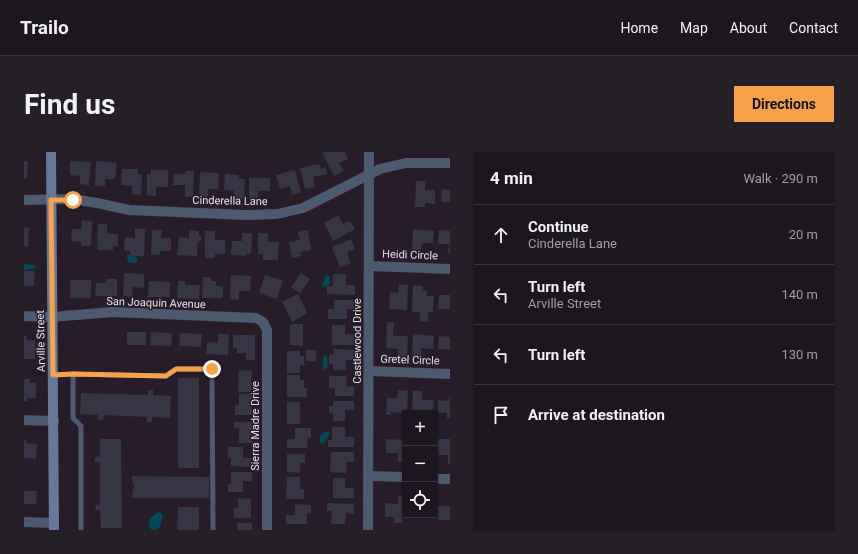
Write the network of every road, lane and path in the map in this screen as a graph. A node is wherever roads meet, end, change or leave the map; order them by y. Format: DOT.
graph roads {
  1 [pos="51,152"];
  2 [pos="369,152"];
  3 [pos="450,163"];
  4 [pos="370,174"];
  5 [pos="24,200"];
  6 [pos="51,200"];
  7 [pos="369,266"];
  8 [pos="450,269"];
  9 [pos="24,316"];
  10 [pos="52,317"];
  11 [pos="263,322"];
  12 [pos="369,371"];
  13 [pos="73,374"];
  14 [pos="450,374"];
  15 [pos="53,375"];
  16 [pos="24,420"];
  17 [pos="54,421"];
  18 [pos="369,476"];
  19 [pos="402,478"];
  20 [pos="438,479"];
  21 [pos="450,479"];
  22 [pos="24,522"];
  23 [pos="54,527"];
  24 [pos="81,530"];
  25 [pos="213,530"];
  26 [pos="267,530"];
  27 [pos="368,530"];
  1 -- 6 [label="main road, Arville Street"];
  2 -- 4 [label="street, Castlewood Drive"];
  3 -- 4 [label="street, Cinderella Lane"];
  4 -- 6 [label="street, Cinderella Lane"];
  4 -- 7 [label="street, Castlewood Drive"];
  5 -- 6 [label="street, Cinderella Lane"];
  6 -- 10 [label="main road, Arville Street"];
  7 -- 8 [label="street, Heidi Circle"];
  7 -- 12 [label="street, Castlewood Drive"];
  9 -- 10 [label="street, San Joaquin Avenue"];
  10 -- 11 [label="street, San Joaquin Avenue"];
  10 -- 15 [label="main road, Arville Street"];
  11 -- 26 [label="street, Sierra Madre Drive"];
  12 -- 14 [label="street, Gretel Circle"];
  12 -- 18 [label="street, Castlewood Drive"];
  13 -- 15 [label="lane"];
  13 -- 24 [label="lane"];
  13 -- 25 [label="lane"];
  15 -- 17 [label="main road, Arville Street"];
  16 -- 17 [label="street"];
  17 -- 23 [label="main road, Arville Street"];
  18 -- 19 [label="street"];
  18 -- 27 [label="street, Castlewood Drive"];
  20 -- 21 [label="street"];
  22 -- 23 [label="street"];
}
